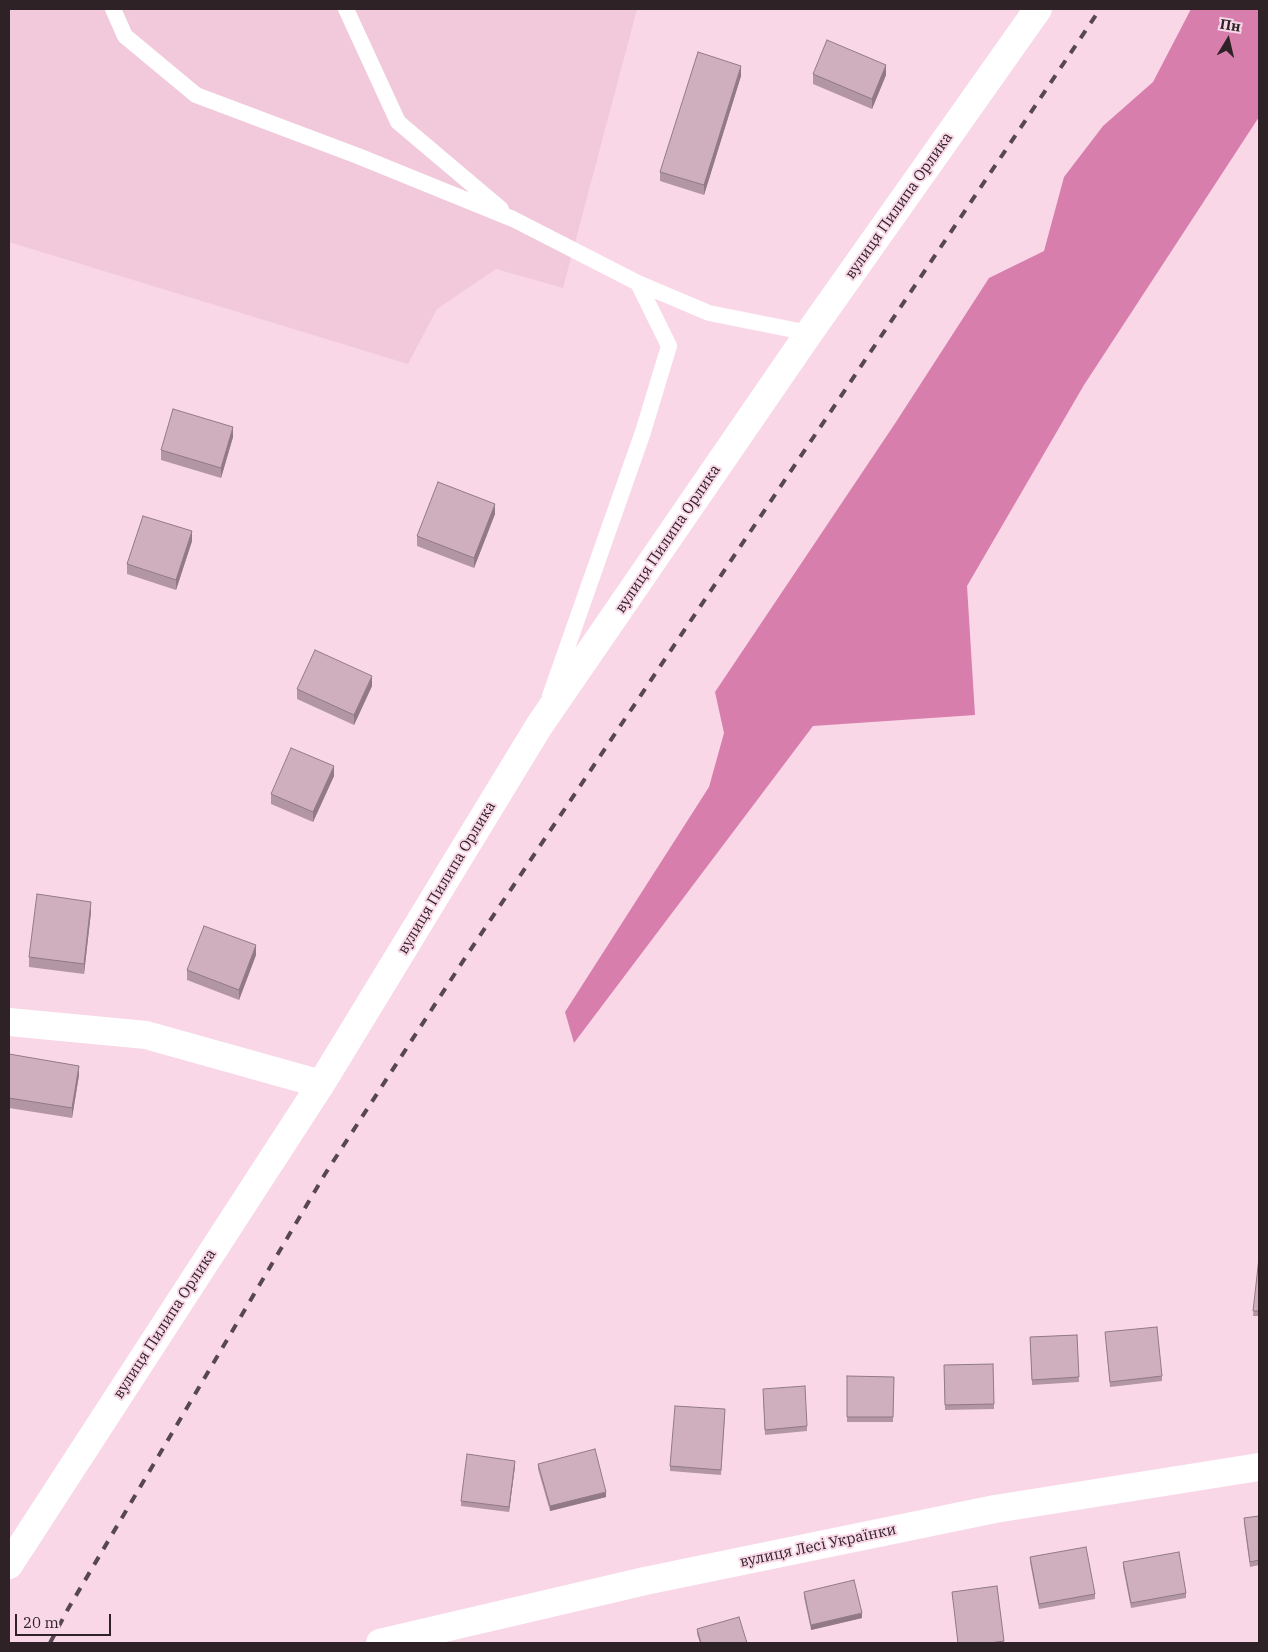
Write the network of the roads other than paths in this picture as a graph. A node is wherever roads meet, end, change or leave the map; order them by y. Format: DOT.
graph roads {
  1 [pos="113,9"];
  2 [pos="346,9"];
  3 [pos="1038,9"];
  4 [pos="513,219"];
  5 [pos="638,283"];
  6 [pos="809,333"];
  7 [pos="539,726"];
  8 [pos="9,1022"];
  9 [pos="321,1084"];
  10 [pos="1259,1467"];
  11 [pos="9,1565"];
  12 [pos="380,1643"];
  1 -- 4 [label="lane"];
  2 -- 4 [label="lane"];
  3 -- 6 [label="street, вулиця Пилипа Орлика"];
  4 -- 5 [label="lane"];
  5 -- 6 [label="lane"];
  5 -- 7 [label="lane"];
  6 -- 7 [label="street, вулиця Пилипа Орлика"];
  7 -- 9 [label="street, вулиця Пилипа Орлика"];
  8 -- 9 [label="street"];
  9 -- 11 [label="street, вулиця Пилипа Орлика"];
  10 -- 12 [label="street, вулиця Лесі Українки"];
}
